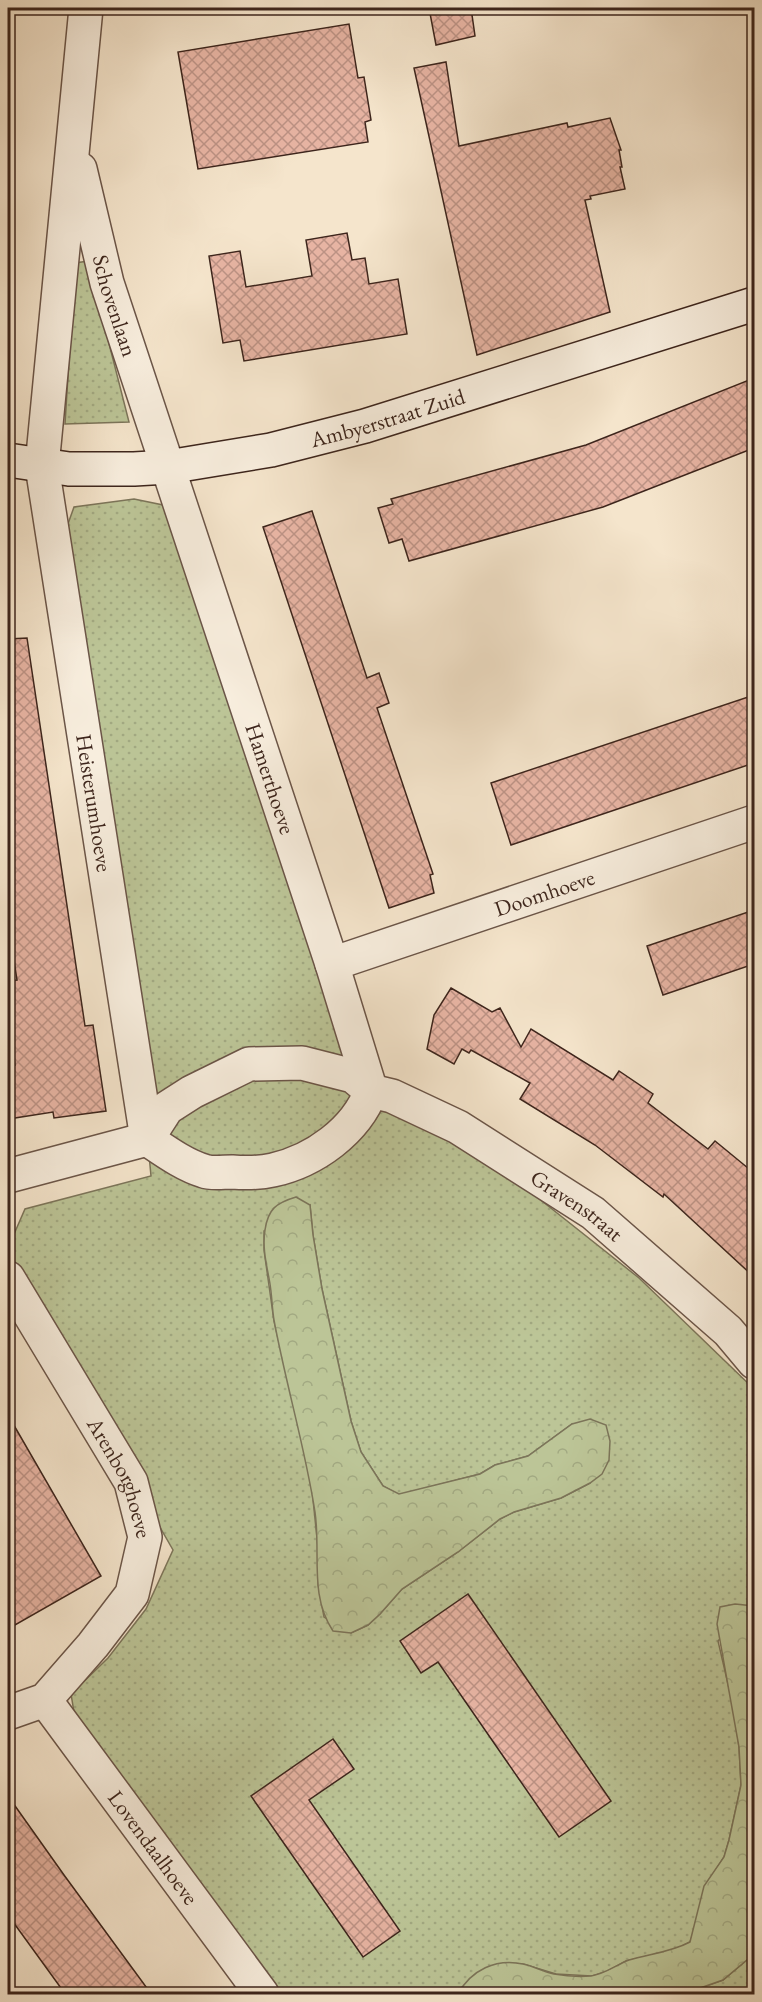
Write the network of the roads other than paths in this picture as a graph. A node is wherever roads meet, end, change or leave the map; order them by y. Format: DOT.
graph roads {
  1 [pos="86,8"];
  2 [pos="74,140"];
  3 [pos="754,304"];
  4 [pos="8,460"];
  5 [pos="42,465"];
  6 [pos="168,467"];
  7 [pos="754,822"];
  8 [pos="332,964"];
  9 [pos="371,1091"];
  10 [pos="147,1139"];
  11 [pos="8,1176"];
  12 [pos="8,1278"];
  13 [pos="754,1362"];
  14 [pos="45,1700"];
  15 [pos="8,1713"];
  16 [pos="262,1995"];
  1 -- 2 [label="street, Schovenlaan"];
  2 -- 5 [label="street, Schovenlaan"];
  2 -- 6 [label="street, Schovenlaan"];
  3 -- 6 [label="street, Ambyerstraat Zuid"];
  4 -- 5 [label="street, Ambyerstraat Zuid"];
  5 -- 6 [label="street, Ambyerstraat Zuid"];
  5 -- 10 [label="street, Heisterumhoeve"];
  6 -- 8 [label="street, Hamerthoeve"];
  7 -- 8 [label="street, Doomhoeve"];
  8 -- 9 [label="street, Hamerthoeve"];
  9 -- 10 [label="street, Gravenstraat"];
  9 -- 10 [label="street"];
  9 -- 13 [label="street, Gravenstraat"];
  10 -- 11 [label="street"];
  12 -- 14 [label="street, Arenborghoeve"];
  14 -- 15 [label="street, Arenborghoeve"];
  14 -- 16 [label="street, Lovendaalhoeve"];
}
